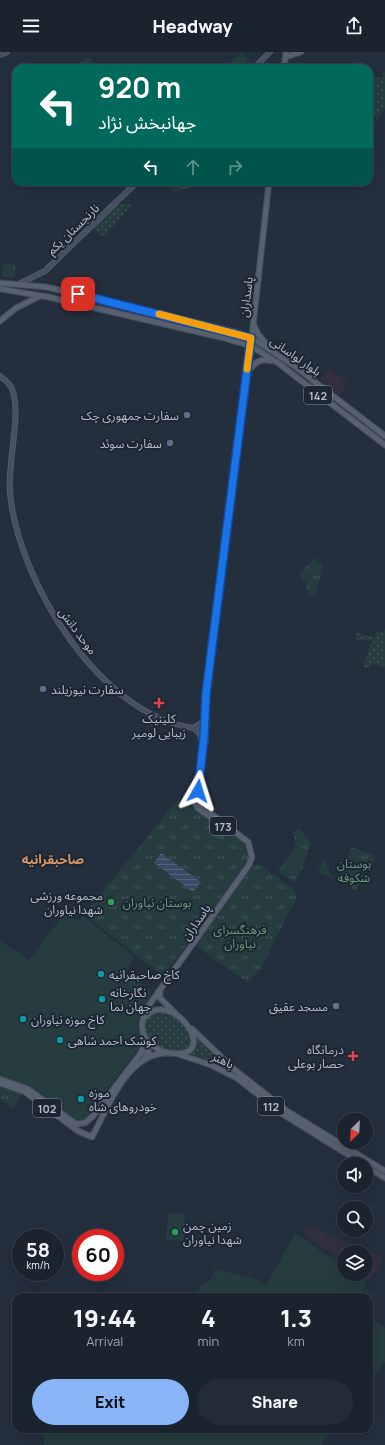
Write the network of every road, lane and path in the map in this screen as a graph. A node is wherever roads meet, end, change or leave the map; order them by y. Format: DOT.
graph roads {
  1 [pos="7,52"];
  2 [pos="270,52"];
  3 [pos="301,52"];
  4 [pos="0,54"];
  5 [pos="286,54"];
  6 [pos="258,64"];
  7 [pos="285,64"];
  8 [pos="133,186"];
  9 [pos="269,186"];
  10 [pos="0,283"];
  11 [pos="19,284"];
  12 [pos="0,289"];
  13 [pos="40,296"];
  14 [pos="151,312"];
  15 [pos="0,321"];
  16 [pos="148,321"];
  17 [pos="253,322"];
  18 [pos="251,338"];
  19 [pos="250,346"];
  20 [pos="272,350"];
  21 [pos="278,364"];
  22 [pos="246,374"];
  23 [pos="0,376"];
  24 [pos="362,418"];
  25 [pos="357,424"];
  26 [pos="385,436"];
  27 [pos="385,445"];
  28 [pos="205,720"];
  29 [pos="194,728"];
  30 [pos="201,739"];
  31 [pos="249,865"];
  32 [pos="160,989"];
  33 [pos="177,1015"];
  34 [pos="144,1018"];
  35 [pos="191,1028"];
  36 [pos="143,1031"];
  37 [pos="176,1053"];
  38 [pos="142,1057"];
  39 [pos="0,1079"];
  40 [pos="0,1083"];
  41 [pos="352,1157"];
  42 [pos="373,1170"];
  43 [pos="385,1171"];
  44 [pos="385,1178"];
  1 -- 4 [label="main road"];
  2 -- 6 [label="main road"];
  3 -- 5 [label="main road"];
  5 -- 7 [label="main road"];
  8 -- 11 [label="main road, نارنجستان یکم"];
  9 -- 17 [label="main road, پاسداران / 173"];
  10 -- 11 [label="main road, بلوار لواسانی"];
  11 -- 14 [label="main road, بلوار لواسانی"];
  12 -- 13 [label="main road"];
  13 -- 15 [label="main road"];
  13 -- 16 [label="main road"];
  14 -- 16 [label="main road"];
  14 -- 18 [label="main road, بلوار لواسانی"];
  16 -- 19 [label="main road"];
  17 -- 18 [label="main road, پاسداران / 173"];
  17 -- 20 [label="main road"];
  18 -- 19 [label="main road, پاسداران / 173"];
  18 -- 20 [label="main road, بلوار لواسانی / 142"];
  19 -- 21 [label="main road, 142"];
  19 -- 22 [label="main road, پاسداران / 173"];
  20 -- 24 [label="main road, بلوار لواسانی / 142"];
  21 -- 22 [label="main road"];
  21 -- 25 [label="main road, 142"];
  22 -- 28 [label="main road, پاسداران / 173"];
  23 -- 29 [label="main road, موحد دانش"];
  24 -- 25 [label="main road"];
  24 -- 26 [label="main road, بلوار لواسانی / 142"];
  25 -- 27 [label="main road, 142"];
  28 -- 29 [label="main road"];
  28 -- 31 [label="main road, پاسداران / 173"];
  29 -- 30 [label="main road"];
  30 -- 31 [label="main road, 173"];
  31 -- 32 [label="main road, پاسداران"];
  32 -- 33 [label="main road"];
  32 -- 34 [label="main road, پاسداران"];
  33 -- 34 [label="main road"];
  33 -- 35 [label="main road"];
  34 -- 36 [label="main road"];
  35 -- 37 [label="main road"];
  35 -- 43 [label="main road, باهنر / 112"];
  36 -- 37 [label="main road"];
  36 -- 38 [label="main road"];
  37 -- 38 [label="main road, باهنر / 112"];
  37 -- 41 [label="main road, باهنر / 112"];
  38 -- 39 [label="main road, 102"];
  38 -- 40 [label="main road, 102"];
  42 -- 44 [label="main road"];
}
